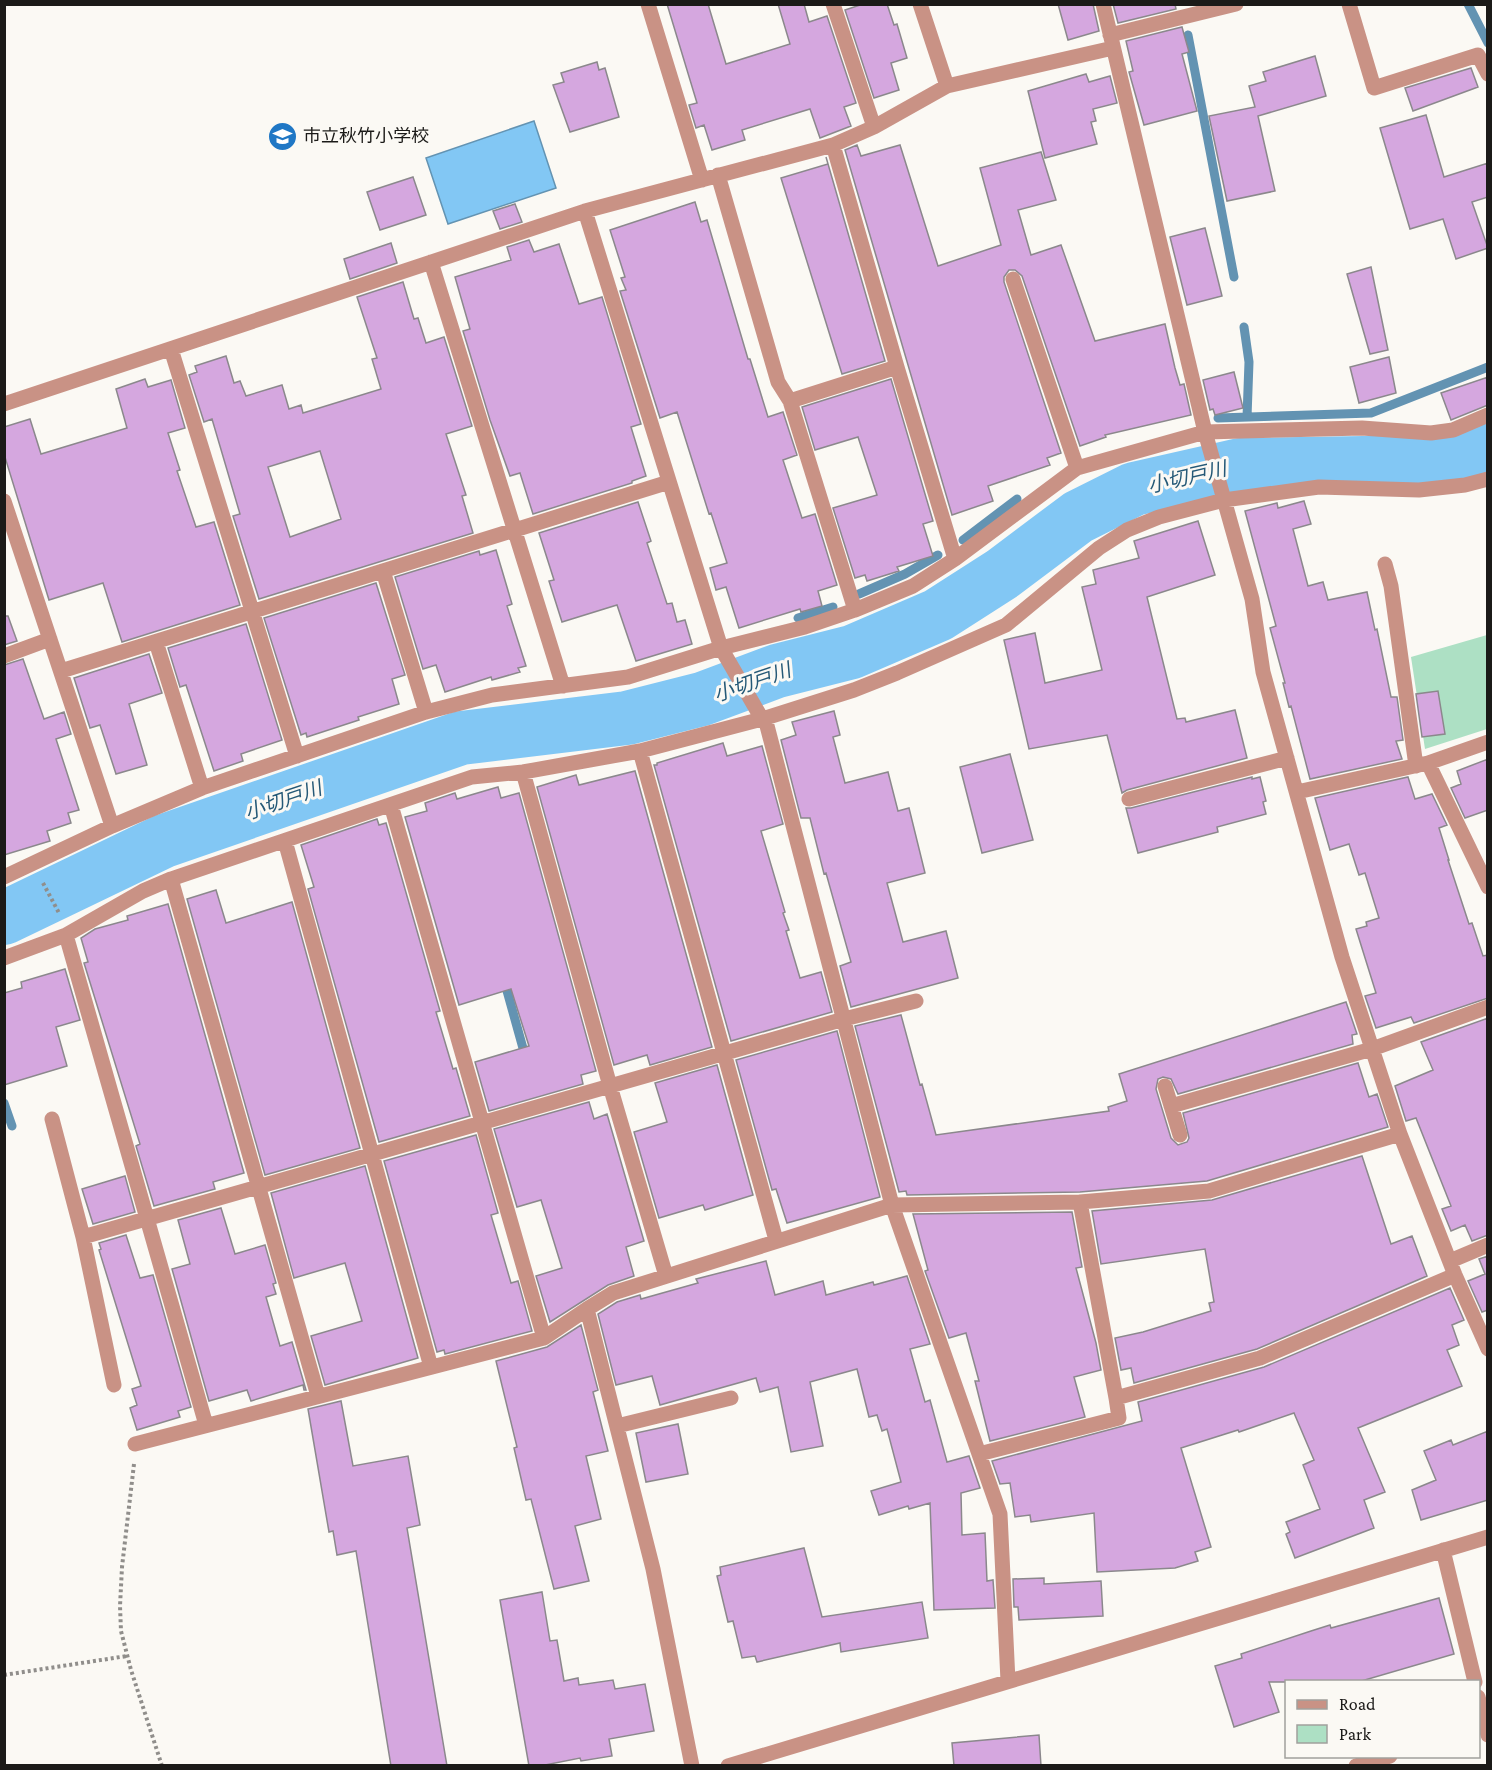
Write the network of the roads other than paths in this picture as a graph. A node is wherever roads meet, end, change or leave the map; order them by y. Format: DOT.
graph roads {
  1 [pos="648,4"];
  2 [pos="833,4"];
  3 [pos="920,4"];
  4 [pos="1102,4"];
  5 [pos="1236,4"];
  6 [pos="1348,4"];
  7 [pos="1112,42"];
  8 [pos="1488,75"];
  9 [pos="946,86"];
  10 [pos="874,127"];
  11 [pos="833,145"];
  12 [pos="718,175"];
  13 [pos="702,180"];
  14 [pos="585,211"];
  15 [pos="431,262"];
  16 [pos="1013,279"];
  17 [pos="171,349"];
  18 [pos="897,367"];
  19 [pos="790,401"];
  20 [pos="4,404"];
  21 [pos="1488,416"];
  22 [pos="1206,437"];
  23 [pos="1077,468"];
  24 [pos="1488,479"];
  25 [pos="669,482"];
  26 [pos="1224,497"];
  27 [pos="4,501"];
  28 [pos="516,530"];
  29 [pos="955,559"];
  30 [pos="1385,564"];
  31 [pos="383,571"];
  32 [pos="855,610"];
  33 [pos="252,612"];
  34 [pos="50,639"];
  35 [pos="156,642"];
  36 [pos="725,654"];
  37 [pos="4,656"];
  38 [pos="61,671"];
  39 [pos="563,686"];
  40 [pos="426,712"];
  41 [pos="762,716"];
  42 [pos="1488,742"];
  43 [pos="640,751"];
  44 [pos="297,756"];
  45 [pos="1287,758"];
  46 [pos="1422,765"];
  47 [pos="523,772"];
  48 [pos="202,788"];
  49 [pos="1298,792"];
  50 [pos="1129,799"];
  51 [pos="391,805"];
  52 [pos="112,826"];
  53 [pos="285,841"];
  54 [pos="4,877"];
  55 [pos="171,879"];
  56 [pos="1488,887"];
  57 [pos="66,935"];
  58 [pos="4,958"];
  59 [pos="916,1001"];
  60 [pos="1488,1007"];
  61 [pos="844,1019"];
  62 [pos="1372,1048"];
  63 [pos="725,1053"];
  64 [pos="610,1086"];
  65 [pos="1165,1086"];
  66 [pos="1171,1106"];
  67 [pos="52,1119"];
  68 [pos="482,1123"];
  69 [pos="1400,1134"];
  70 [pos="1180,1135"];
  71 [pos="372,1154"];
  72 [pos="258,1187"];
  73 [pos="1080,1202"];
  74 [pos="892,1205"];
  75 [pos="147,1219"];
  76 [pos="83,1237"];
  77 [pos="776,1240"];
  78 [pos="1488,1245"];
  79 [pos="1452,1268"];
  80 [pos="666,1276"];
  81 [pos="587,1310"];
  82 [pos="544,1338"];
  83 [pos="1488,1349"];
  84 [pos="431,1367"];
  85 [pos="114,1385"];
  86 [pos="318,1396"];
  87 [pos="731,1398"];
  88 [pos="1116,1398"];
  89 [pos="206,1425"];
  90 [pos="616,1426"];
  91 [pos="135,1444"];
  92 [pos="980,1454"];
  93 [pos="1488,1537"];
  94 [pos="1443,1550"];
  95 [pos="1475,1680"];
  96 [pos="1008,1681"];
  97 [pos="1480,1704"];
  98 [pos="1484,1733"];
  99 [pos="1383,1758"];
  100 [pos="692,1766"];
  101 [pos="728,1766"];
  102 [pos="1356,1766"];
  1 -- 13 [label="street"];
  2 -- 10 [label="street"];
  3 -- 9 [label="street"];
  4 -- 7 [label="street"];
  5 -- 7 [label="street"];
  6 -- 8 [label="street"];
  7 -- 9 [label="street"];
  7 -- 22 [label="street"];
  9 -- 10 [label="street"];
  10 -- 11 [label="street"];
  11 -- 12 [label="street"];
  11 -- 18 [label="street"];
  12 -- 13 [label="street"];
  12 -- 19 [label="street"];
  13 -- 14 [label="street"];
  14 -- 15 [label="street"];
  14 -- 25 [label="street"];
  15 -- 17 [label="street"];
  15 -- 28 [label="street"];
  16 -- 23 [label="street"];
  17 -- 20 [label="street"];
  17 -- 33 [label="street"];
  18 -- 19 [label="street"];
  18 -- 29 [label="street"];
  19 -- 32 [label="street"];
  21 -- 22 [label="street"];
  22 -- 23 [label="street"];
  22 -- 26 [label="street"];
  23 -- 29 [label="street"];
  24 -- 26 [label="street"];
  25 -- 28 [label="street"];
  25 -- 36 [label="street"];
  26 -- 41 [label="street"];
  26 -- 45 [label="street"];
  27 -- 34 [label="street"];
  28 -- 31 [label="street"];
  28 -- 39 [label="street"];
  29 -- 32 [label="street"];
  30 -- 46 [label="street"];
  31 -- 33 [label="street"];
  31 -- 40 [label="street"];
  32 -- 36 [label="street"];
  33 -- 35 [label="street"];
  33 -- 44 [label="street"];
  34 -- 37 [label="street"];
  34 -- 38 [label="street"];
  35 -- 38 [label="street"];
  35 -- 48 [label="street"];
  36 -- 39 [label="street"];
  36 -- 41 [label="street"];
  38 -- 52 [label="street"];
  39 -- 40 [label="street"];
  40 -- 44 [label="street"];
  41 -- 43 [label="street"];
  41 -- 61 [label="street"];
  42 -- 46 [label="street"];
  43 -- 47 [label="street"];
  43 -- 63 [label="street"];
  44 -- 48 [label="street"];
  45 -- 49 [label="street"];
  45 -- 50 [label="street"];
  46 -- 49 [label="street"];
  46 -- 56 [label="street"];
  47 -- 51 [label="street"];
  47 -- 64 [label="street"];
  48 -- 52 [label="street"];
  49 -- 62 [label="street"];
  51 -- 53 [label="street"];
  51 -- 68 [label="street"];
  52 -- 54 [label="street"];
  53 -- 55 [label="street"];
  53 -- 71 [label="street"];
  55 -- 57 [label="street"];
  55 -- 72 [label="street"];
  57 -- 58 [label="street"];
  57 -- 75 [label="street"];
  59 -- 61 [label="street"];
  60 -- 62 [label="street"];
  61 -- 63 [label="street"];
  61 -- 74 [label="street"];
  62 -- 66 [label="street"];
  62 -- 69 [label="street"];
  63 -- 64 [label="street"];
  63 -- 77 [label="street"];
  64 -- 68 [label="street"];
  64 -- 80 [label="street"];
  65 -- 66 [label="street"];
  66 -- 70 [label="street"];
  67 -- 76 [label="street"];
  68 -- 71 [label="street"];
  68 -- 82 [label="street"];
  69 -- 73 [label="street"];
  69 -- 79 [label="street"];
  71 -- 72 [label="street"];
  71 -- 84 [label="street"];
  72 -- 75 [label="street"];
  72 -- 86 [label="street"];
  73 -- 74 [label="street"];
  73 -- 88 [label="street"];
  74 -- 77 [label="street"];
  74 -- 92 [label="street"];
  75 -- 76 [label="street"];
  75 -- 89 [label="street"];
  76 -- 85 [label="street"];
  77 -- 80 [label="street"];
  78 -- 79 [label="street"];
  79 -- 83 [label="street"];
  79 -- 88 [label="street"];
  80 -- 81 [label="street"];
  81 -- 82 [label="street"];
  81 -- 90 [label="street"];
  82 -- 84 [label="street"];
  84 -- 86 [label="street"];
  86 -- 89 [label="street"];
  87 -- 90 [label="street"];
  88 -- 92 [label="street"];
  89 -- 91 [label="street"];
  90 -- 100 [label="street"];
  92 -- 96 [label="street"];
  93 -- 94 [label="street"];
  94 -- 95 [label="street"];
  94 -- 96 [label="street"];
  96 -- 101 [label="street"];
  97 -- 98 [label="street"];
  99 -- 102 [label="street"];
}
